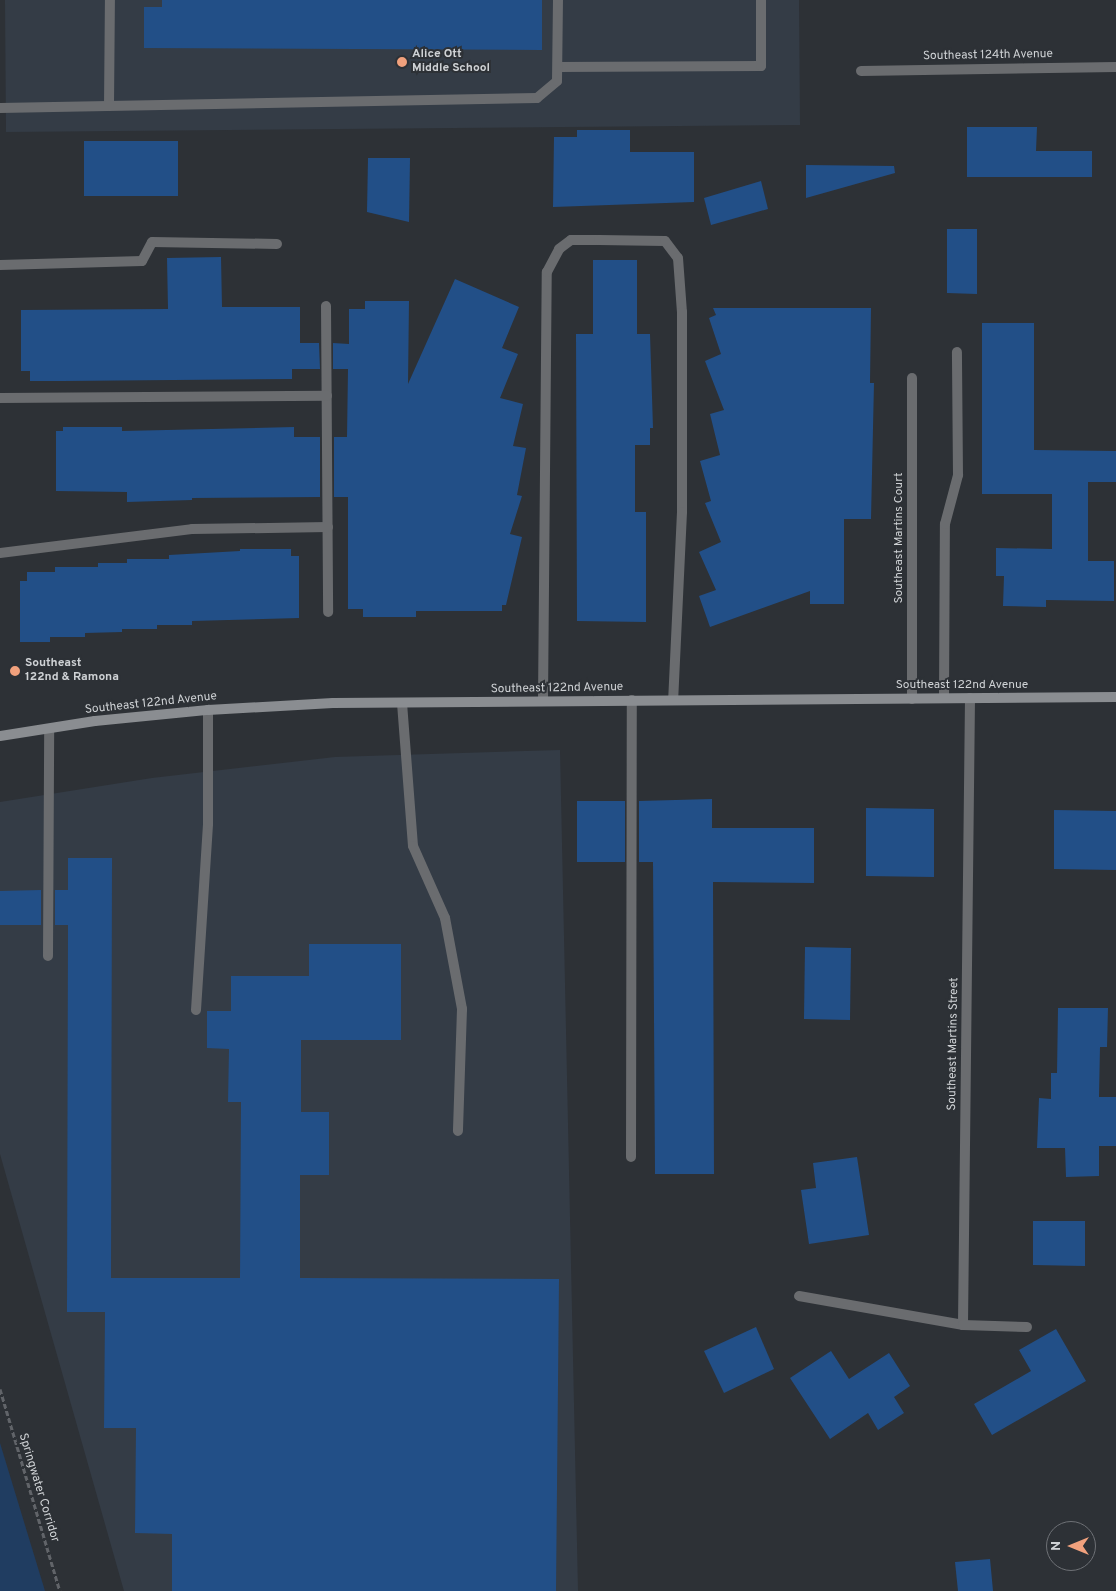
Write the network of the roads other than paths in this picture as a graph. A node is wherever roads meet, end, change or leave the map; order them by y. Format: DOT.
graph roads {
  1 [pos="110,0"];
  2 [pos="558,0"];
  3 [pos="761,0"];
  4 [pos="558,67"];
  5 [pos="1116,67"];
  6 [pos="861,71"];
  7 [pos="109,106"];
  8 [pos="0,108"];
  9 [pos="277,244"];
  10 [pos="0,265"];
  11 [pos="326,306"];
  12 [pos="957,352"];
  13 [pos="912,378"];
  14 [pos="327,396"];
  15 [pos="0,398"];
  16 [pos="328,527"];
  17 [pos="0,553"];
  18 [pos="328,612"];
  19 [pos="1116,697"];
  20 [pos="912,698"];
  21 [pos="944,698"];
  22 [pos="970,698"];
  23 [pos="632,700"];
  24 [pos="673,700"];
  25 [pos="543,701"];
  26 [pos="402,703"];
  27 [pos="208,710"];
  28 [pos="49,728"];
  29 [pos="0,736"];
  30 [pos="48,956"];
  31 [pos="196,1010"];
  32 [pos="458,1131"];
  33 [pos="631,1157"];
  34 [pos="799,1296"];
  35 [pos="963,1326"];
  36 [pos="1027,1327"];
  1 -- 7 [label="street"];
  2 -- 4 [label="street"];
  3 -- 4 [label="street"];
  4 -- 7 [label="street"];
  5 -- 6 [label="street, Southeast 124th Avenue"];
  7 -- 8 [label="street"];
  9 -- 10 [label="street"];
  11 -- 14 [label="street"];
  12 -- 21 [label="street"];
  13 -- 20 [label="street, Southeast Martins Court"];
  14 -- 15 [label="street"];
  14 -- 16 [label="street"];
  16 -- 17 [label="street"];
  16 -- 18 [label="street"];
  19 -- 22 [label="main road, Southeast 122nd Avenue"];
  20 -- 21 [label="main road, Southeast 122nd Avenue"];
  20 -- 24 [label="main road, Southeast 122nd Avenue"];
  21 -- 22 [label="main road, Southeast 122nd Avenue"];
  22 -- 35 [label="street, Southeast Martins Street"];
  23 -- 24 [label="main road, Southeast 122nd Avenue"];
  23 -- 25 [label="main road, Southeast 122nd Avenue"];
  23 -- 33 [label="street"];
  24 -- 25 [label="street"];
  25 -- 26 [label="main road, Southeast 122nd Avenue"];
  26 -- 27 [label="main road, Southeast 122nd Avenue"];
  26 -- 32 [label="street"];
  27 -- 28 [label="main road, Southeast 122nd Avenue"];
  27 -- 31 [label="street"];
  28 -- 29 [label="main road, Southeast 122nd Avenue"];
  28 -- 30 [label="street"];
  34 -- 35 [label="street"];
  35 -- 36 [label="street"];
}
